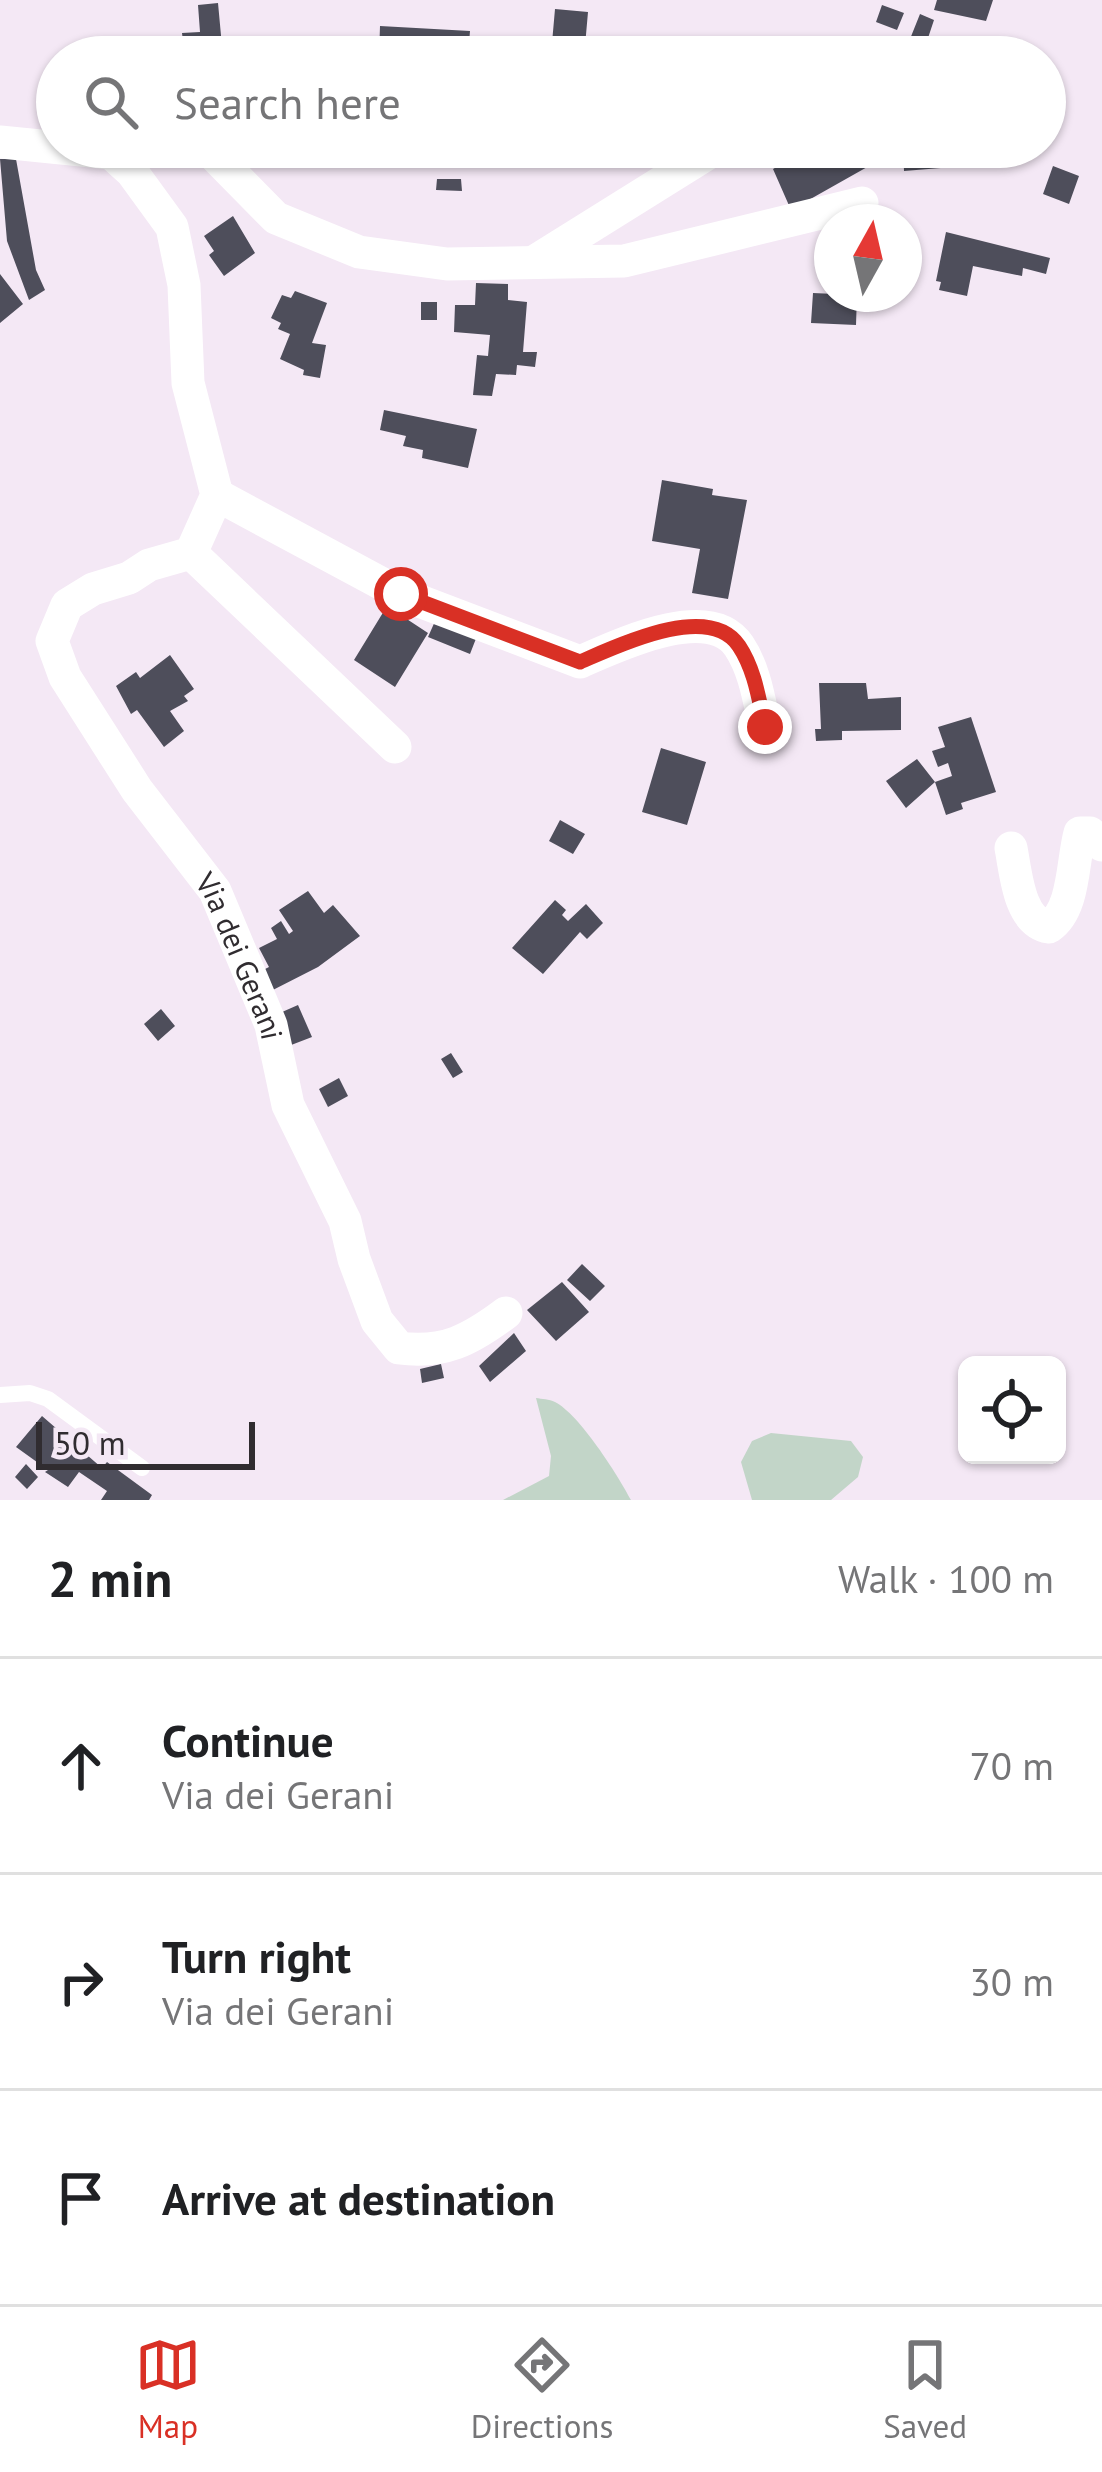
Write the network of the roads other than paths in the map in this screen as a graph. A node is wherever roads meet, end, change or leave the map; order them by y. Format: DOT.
graph roads {
  1 [pos="0,142"];
  2 [pos="36,145"];
  3 [pos="129,168"];
  4 [pos="227,168"];
  5 [pos="684,168"];
  6 [pos="862,203"];
  7 [pos="536,261"];
  8 [pos="217,495"];
  9 [pos="191,553"];
  10 [pos="765,727"];
  11 [pos="395,747"];
  12 [pos="1102,845"];
  13 [pos="1010,848"];
  14 [pos="506,1313"];
  15 [pos="0,1395"];
  16 [pos="142,1468"];
  1 -- 2 [label="street"];
  3 -- 8 [label="street"];
  4 -- 7 [label="street"];
  5 -- 7 [label="street"];
  6 -- 7 [label="street"];
  8 -- 9 [label="street"];
  8 -- 10 [label="street"];
  9 -- 11 [label="street"];
  9 -- 14 [label="street, Via dei Gerani"];
  12 -- 13 [label="street"];
  15 -- 16 [label="lane"];
}
